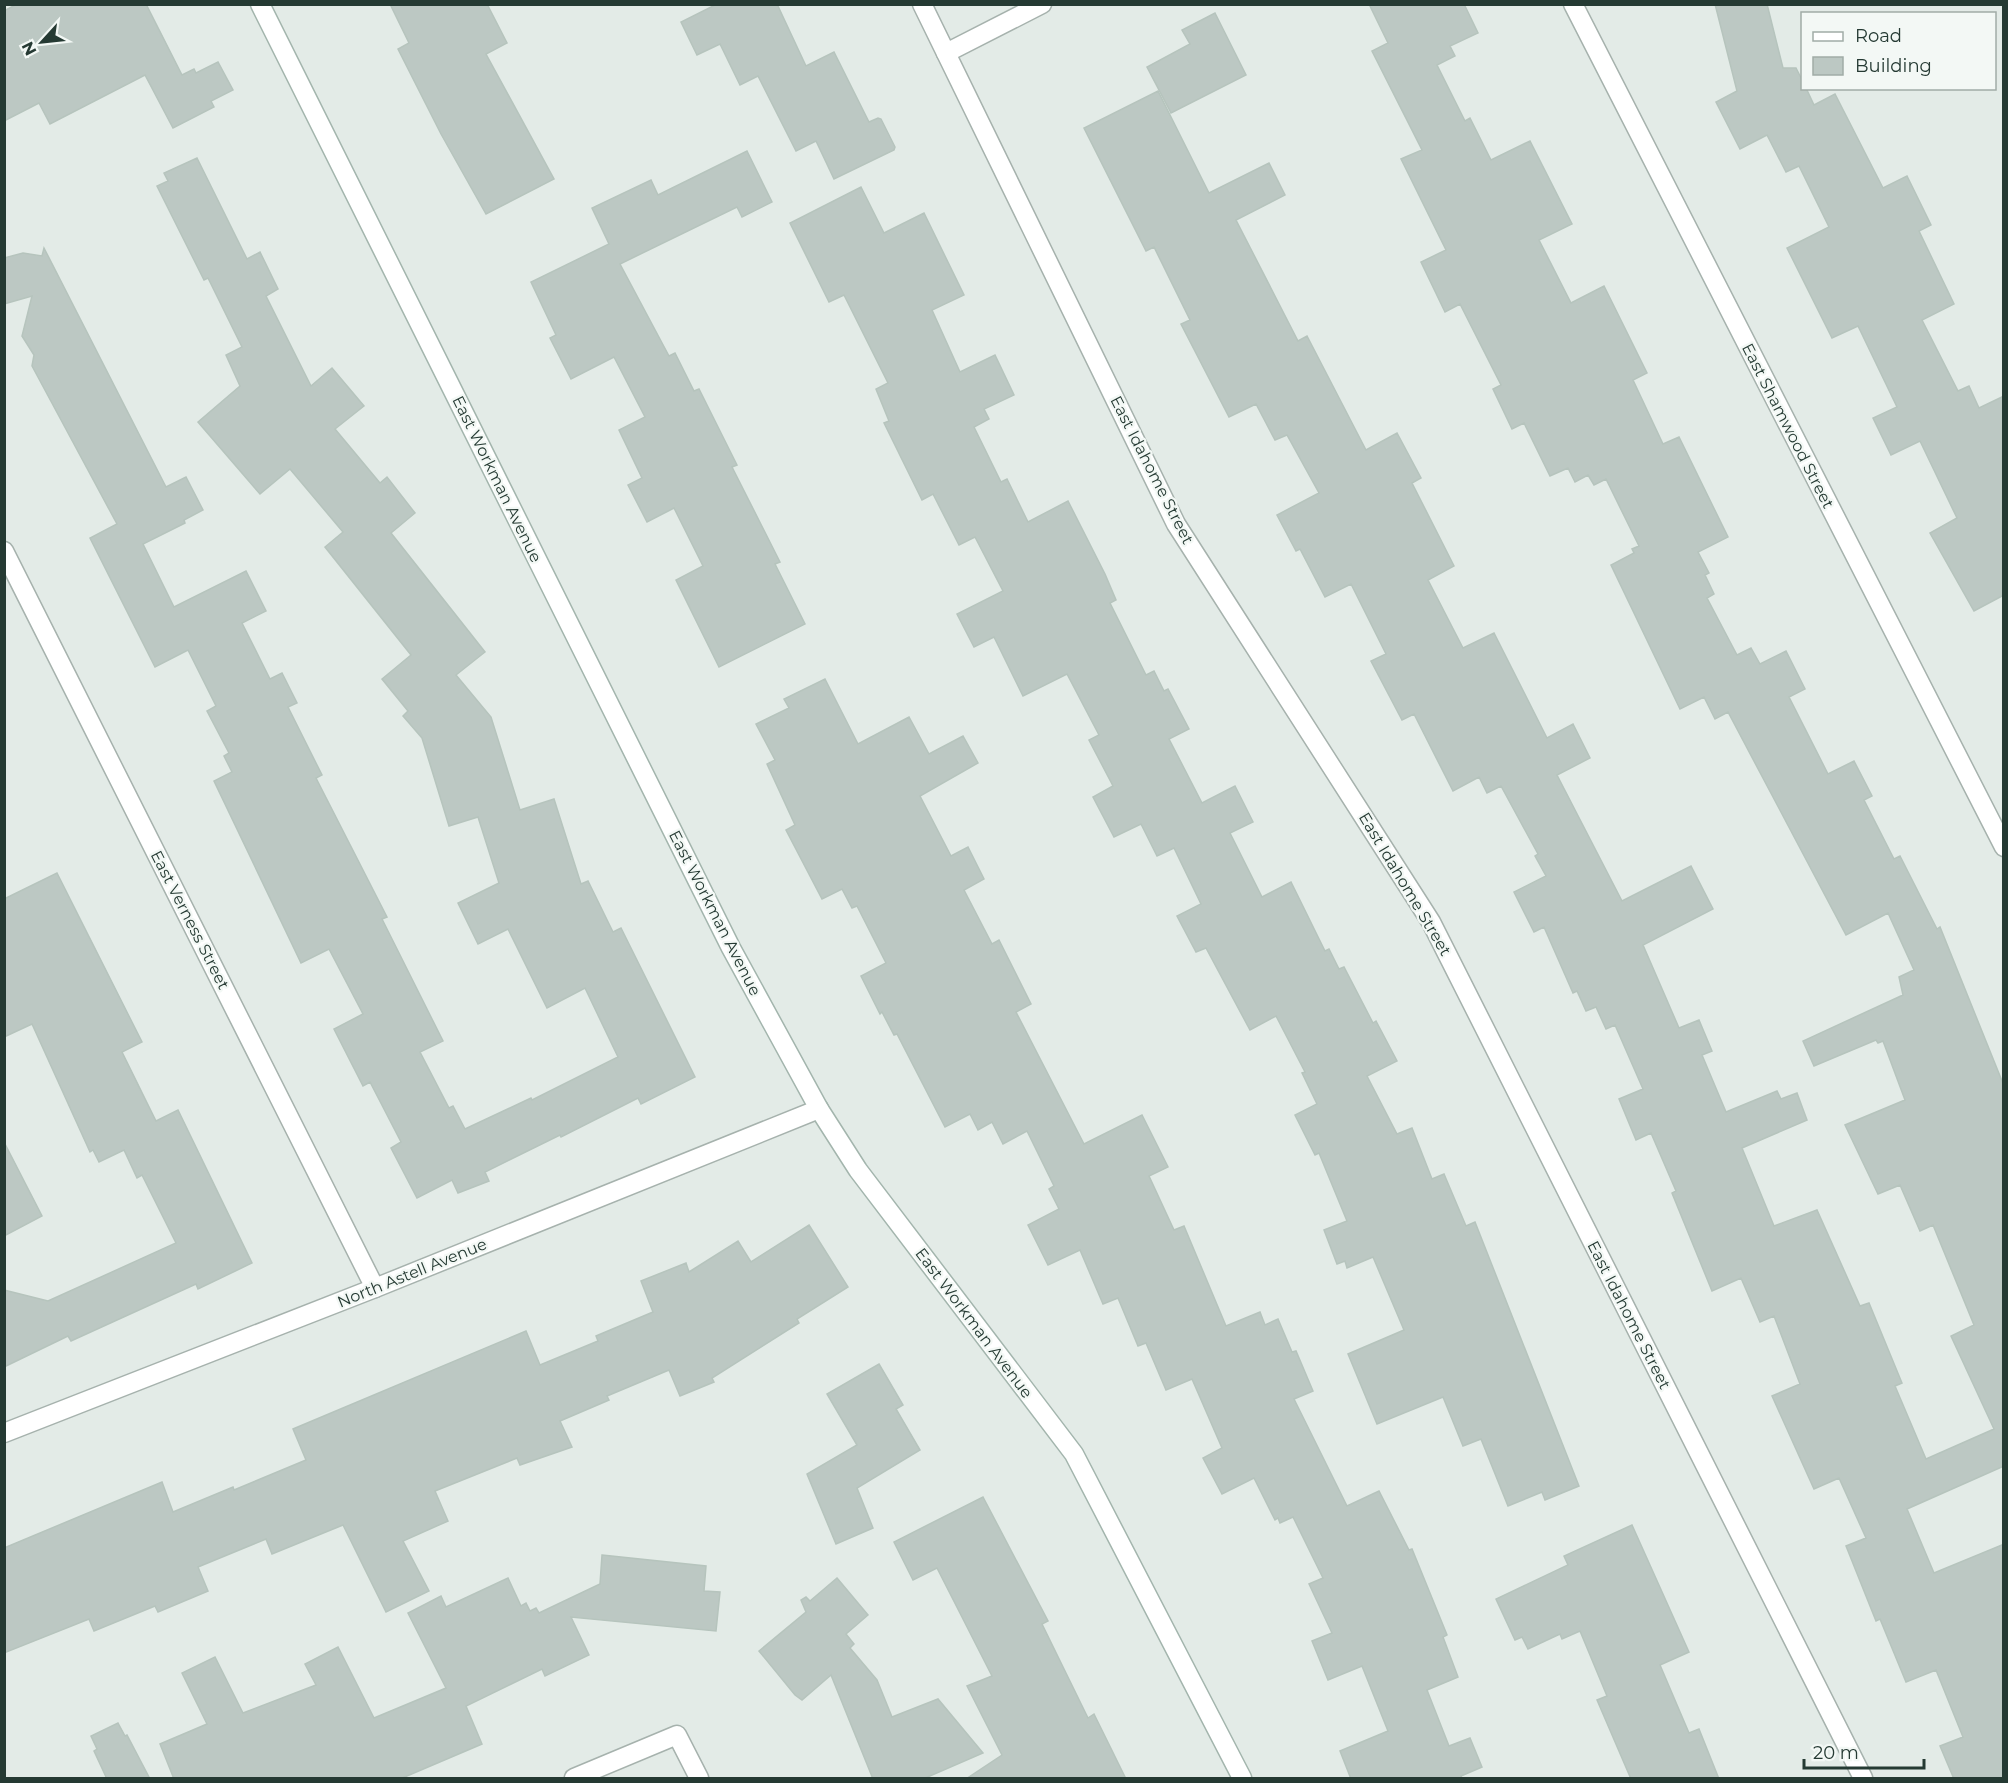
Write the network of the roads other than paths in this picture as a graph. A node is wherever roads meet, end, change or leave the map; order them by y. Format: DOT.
graph roads {
  1 [pos="260,4"];
  2 [pos="922,4"];
  3 [pos="1042,4"];
  4 [pos="1573,4"];
  5 [pos="946,52"];
  6 [pos="4,551"];
  7 [pos="2004,847"];
  8 [pos="819,1109"];
  9 [pos="375,1288"];
  10 [pos="4,1433"];
  11 [pos="574,1779"];
  12 [pos="699,1779"];
  13 [pos="1242,1779"];
  14 [pos="1863,1779"];
  1 -- 8 [label="street, East Workman Avenue"];
  2 -- 5 [label="street, East Idahome Street"];
  3 -- 5 [label="street"];
  4 -- 7 [label="street, East Shamwood Street"];
  5 -- 14 [label="street, East Idahome Street"];
  6 -- 9 [label="street, East Verness Street"];
  8 -- 9 [label="street, North Astell Avenue"];
  8 -- 13 [label="street, East Workman Avenue"];
  9 -- 10 [label="street, North Astell Avenue"];
  11 -- 12 [label="street"];
}
